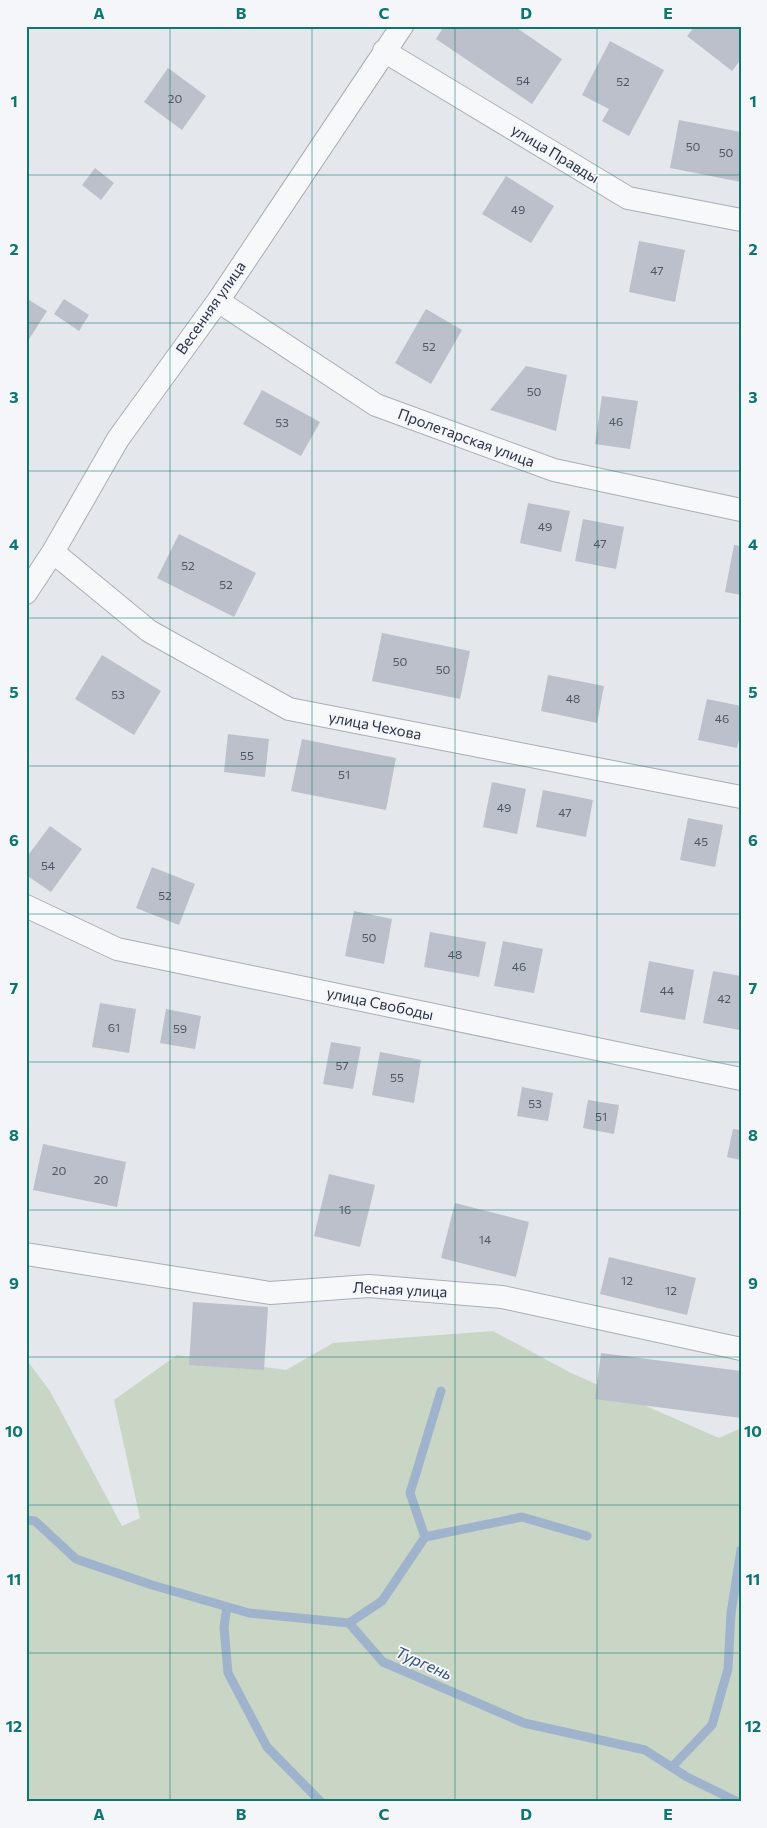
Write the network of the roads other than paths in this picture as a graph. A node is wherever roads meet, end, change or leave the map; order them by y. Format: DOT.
graph roads {
  1 [pos="402,26"];
  2 [pos="384,51"];
  3 [pos="741,220"];
  4 [pos="218,301"];
  5 [pos="741,510"];
  6 [pos="53,552"];
  7 [pos="26,593"];
  8 [pos="741,797"];
  9 [pos="26,906"];
  10 [pos="741,1079"];
  11 [pos="26,1254"];
  12 [pos="741,1349"];
  1 -- 2 [label="street, Весенняя улица"];
  2 -- 3 [label="street, улица Правды"];
  2 -- 4 [label="street, Весенняя улица"];
  4 -- 5 [label="street, Пролетарская улица"];
  4 -- 6 [label="street, Весенняя улица"];
  6 -- 7 [label="street, Весенняя улица"];
  6 -- 8 [label="street, улица Чехова"];
  9 -- 10 [label="street, улица Свободы"];
  11 -- 12 [label="street, Лесная улица"];
}
